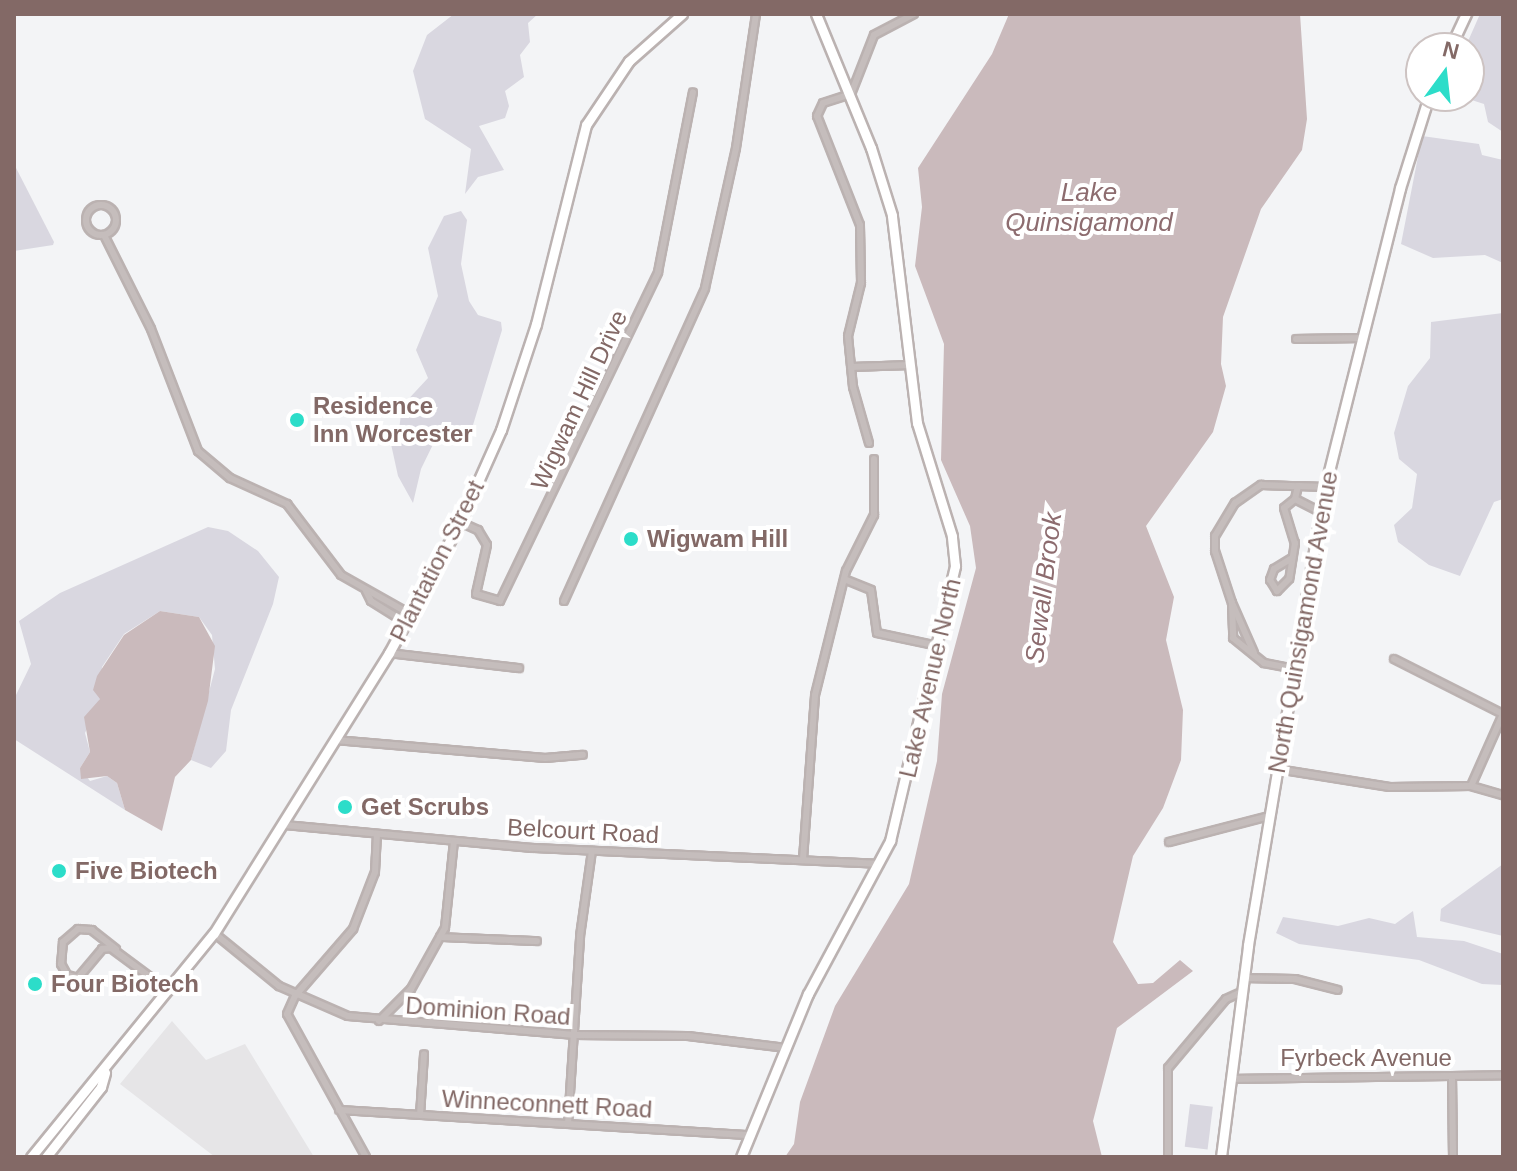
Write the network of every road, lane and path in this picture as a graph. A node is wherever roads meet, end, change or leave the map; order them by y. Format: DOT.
graph roads {
  1 [pos="682,14"];
  2 [pos="756,14"];
  3 [pos="816,14"];
  4 [pos="914,14"];
  5 [pos="693,92"];
  6 [pos="851,94"];
  7 [pos="1425,112"];
  8 [pos="104,235"];
  9 [pos="1362,338"];
  10 [pos="1296,339"];
  11 [pos="911,365"];
  12 [pos="851,367"];
  13 [pos="869,443"];
  14 [pos="874,459"];
  15 [pos="1298,486"];
  16 [pos="1325,487"];
  17 [pos="1295,499"];
  18 [pos="1320,512"];
  19 [pos="460,522"];
  20 [pos="1292,558"];
  21 [pos="844,579"];
  22 [pos="564,601"];
  23 [pos="1232,603"];
  24 [pos="408,618"];
  25 [pos="939,646"];
  26 [pos="389,653"];
  27 [pos="1254,653"];
  28 [pos="1394,659"];
  29 [pos="519,668"];
  30 [pos="1294,669"];
  31 [pos="1503,714"];
  32 [pos="335,740"];
  33 [pos="583,755"];
  34 [pos="1277,769"];
  35 [pos="1471,786"];
  36 [pos="1503,795"];
  37 [pos="1269,816"];
  38 [pos="285,825"];
  39 [pos="377,836"];
  40 [pos="454,841"];
  41 [pos="1169,842"];
  42 [pos="592,851"];
  43 [pos="803,859"];
  44 [pos="880,864"];
  45 [pos="214,933"];
  46 [pos="440,937"];
  47 [pos="537,941"];
  48 [pos="116,949"];
  49 [pos="1243,978"];
  50 [pos="1338,990"];
  51 [pos="169,991"];
  52 [pos="1242,992"];
  53 [pos="295,996"];
  54 [pos="379,1021"];
  55 [pos="575,1035"];
  56 [pos="786,1048"];
  57 [pos="424,1054"];
  58 [pos="105,1073"];
  59 [pos="1503,1075"];
  60 [pos="1452,1076"];
  61 [pos="1229,1079"];
  62 [pos="339,1110"];
  63 [pos="420,1115"];
  64 [pos="568,1124"];
  65 [pos="753,1135"];
  66 [pos="31,1157"];
  67 [pos="46,1157"];
  68 [pos="366,1157"];
  69 [pos="741,1157"];
  70 [pos="1168,1157"];
  71 [pos="1221,1157"];
  72 [pos="1453,1157"];
  1 -- 19 [label="main road, Plantation Street"];
  2 -- 22 [label="street"];
  3 -- 6 [label="main road, Lake Avenue North"];
  4 -- 6 [label="street"];
  5 -- 19 [label="street, Wigwam Hill Drive"];
  6 -- 11 [label="main road, Lake Avenue North"];
  6 -- 12 [label="street"];
  7 -- 9 [label="main road, North Quinsigamond Avenue"];
  8 -- 8 [label="street"];
  8 -- 24 [label="street"];
  9 -- 10 [label="street"];
  9 -- 16 [label="main road, North Quinsigamond Avenue"];
  11 -- 12 [label="street"];
  11 -- 25 [label="main road, Lake Avenue North"];
  12 -- 13 [label="street"];
  14 -- 21 [label="street"];
  15 -- 16 [label="street"];
  15 -- 17 [label="street"];
  15 -- 23 [label="street"];
  16 -- 18 [label="main road, North Quinsigamond Avenue"];
  17 -- 18 [label="street"];
  17 -- 20 [label="street"];
  18 -- 30 [label="main road, North Quinsigamond Avenue"];
  19 -- 24 [label="main road, Plantation Street"];
  20 -- 20 [label="street"];
  21 -- 25 [label="street"];
  21 -- 43 [label="street"];
  23 -- 27 [label="street"];
  23 -- 27 [label="street"];
  24 -- 26 [label="main road, Plantation Street"];
  25 -- 44 [label="main road, Lake Avenue North"];
  26 -- 29 [label="street"];
  26 -- 32 [label="main road, Plantation Street"];
  27 -- 30 [label="street"];
  28 -- 31 [label="street"];
  30 -- 34 [label="main road, North Quinsigamond Avenue"];
  31 -- 35 [label="street"];
  32 -- 33 [label="street"];
  32 -- 38 [label="main road, Plantation Street"];
  34 -- 35 [label="street"];
  34 -- 37 [label="main road, North Quinsigamond Avenue"];
  35 -- 36 [label="street"];
  37 -- 41 [label="street"];
  37 -- 49 [label="main road, North Quinsigamond Avenue"];
  38 -- 39 [label="street, Belcourt Road"];
  38 -- 45 [label="main road, Plantation Street"];
  39 -- 40 [label="street, Belcourt Road"];
  39 -- 53 [label="street"];
  40 -- 42 [label="street, Belcourt Road"];
  40 -- 46 [label="street"];
  42 -- 43 [label="street, Belcourt Road"];
  42 -- 55 [label="street"];
  43 -- 44 [label="street, Belcourt Road"];
  44 -- 56 [label="main road, Lake Avenue North"];
  45 -- 51 [label="main road, Plantation Street"];
  45 -- 53 [label="street, Dominion Road"];
  46 -- 47 [label="street"];
  46 -- 54 [label="street"];
  48 -- 48 [label="street"];
  48 -- 51 [label="street"];
  49 -- 50 [label="street"];
  49 -- 52 [label="main road, North Quinsigamond Avenue"];
  51 -- 58 [label="main road, Plantation Street"];
  52 -- 61 [label="main road, North Quinsigamond Avenue"];
  52 -- 70 [label="street"];
  53 -- 54 [label="street, Dominion Road"];
  53 -- 62 [label="street"];
  54 -- 55 [label="street, Dominion Road"];
  55 -- 56 [label="street, Dominion Road"];
  55 -- 64 [label="street"];
  56 -- 65 [label="main road, Lake Avenue North"];
  57 -- 63 [label="street"];
  58 -- 66 [label="main road, Plantation Street"];
  58 -- 67 [label="main road, Plantation Street"];
  59 -- 60 [label="street, Fyrbeck Avenue"];
  60 -- 61 [label="street, Fyrbeck Avenue"];
  60 -- 72 [label="street"];
  61 -- 71 [label="main road, North Quinsigamond Avenue"];
  62 -- 63 [label="street, Winneconnett Road"];
  62 -- 68 [label="street"];
  63 -- 64 [label="street, Winneconnett Road"];
  64 -- 65 [label="street, Winneconnett Road"];
  65 -- 69 [label="main road, Lake Avenue North"];
}
